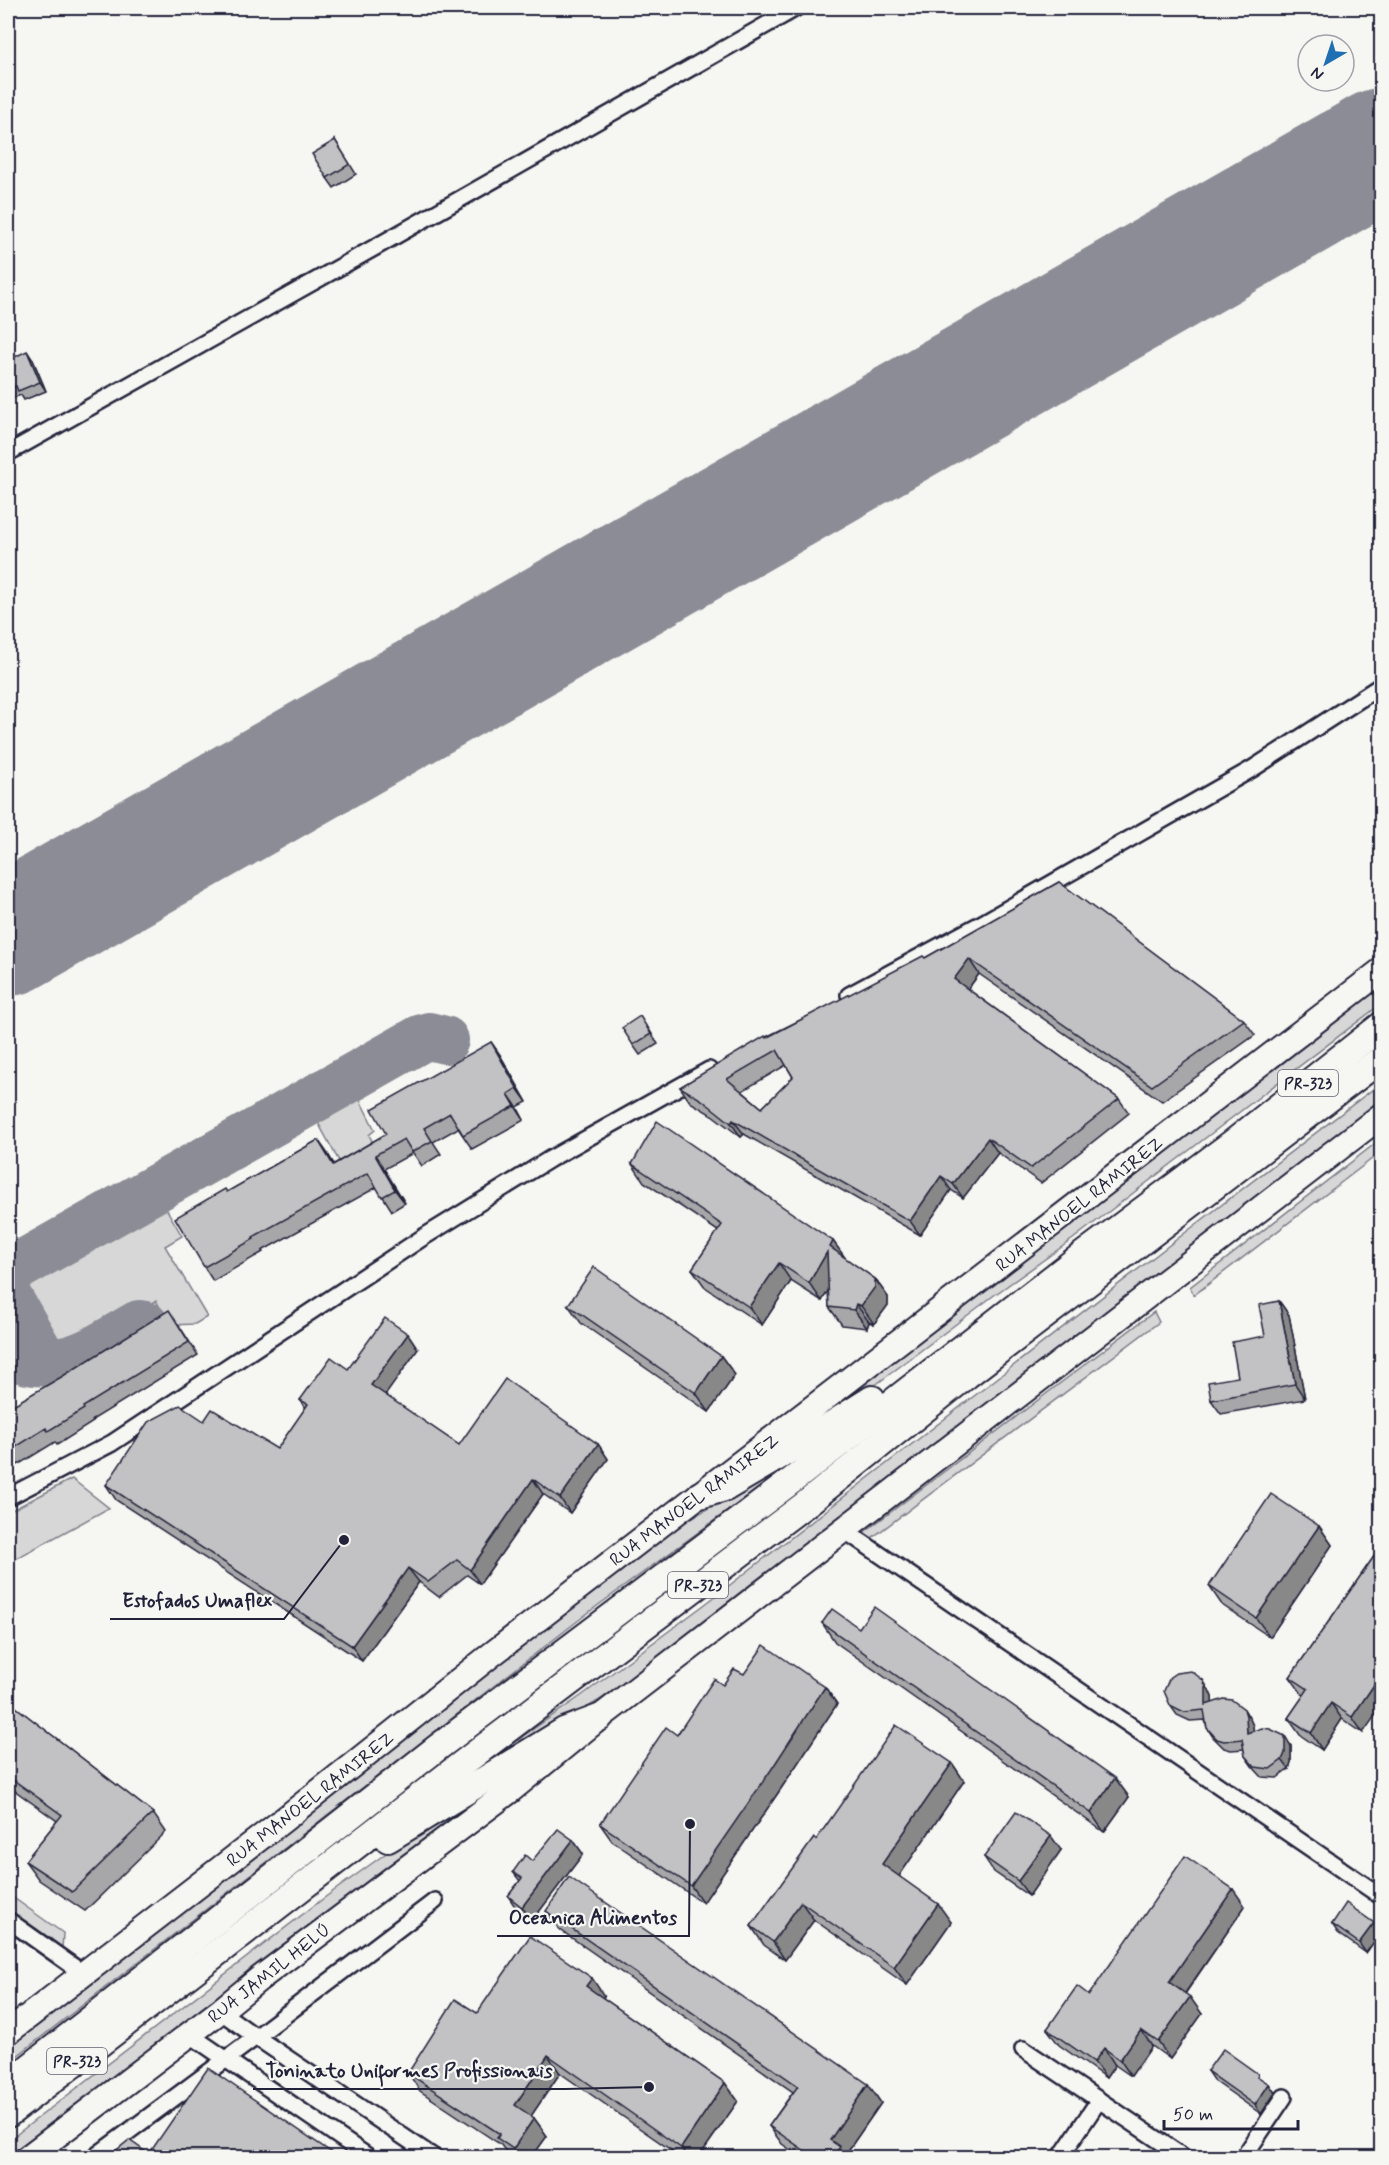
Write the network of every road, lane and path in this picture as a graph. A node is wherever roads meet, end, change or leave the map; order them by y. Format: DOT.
graph roads {
  1 [pos="796,8"];
  2 [pos="8,453"];
  3 [pos="1382,686"];
  4 [pos="1382,970"];
  5 [pos="841,999"];
  6 [pos="1382,1025"];
  7 [pos="1382,1058"];
  8 [pos="727,1061"];
  9 [pos="1382,1114"];
  10 [pos="1072,1263"];
  11 [pos="700,1495"];
  12 [pos="8,1497"];
  13 [pos="844,1530"];
  14 [pos="599,1718"];
  15 [pos="326,1869"];
  16 [pos="1382,1897"];
  17 [pos="435,1901"];
  18 [pos="8,1920"];
  19 [pos="84,1974"];
  20 [pos="220,2011"];
  21 [pos="8,2032"];
  22 [pos="189,2034"];
  23 [pos="256,2037"];
  24 [pos="1023,2049"];
  25 [pos="226,2059"];
  26 [pos="8,2084"];
  27 [pos="1284,2097"];
  28 [pos="1098,2100"];
  29 [pos="8,2114"];
  30 [pos="27,2157"];
  31 [pos="93,2157"];
  32 [pos="370,2157"];
  33 [pos="435,2157"];
  34 [pos="1060,2157"];
  35 [pos="1185,2157"];
  36 [pos="1243,2157"];
  1 -- 2 [label="street"];
  3 -- 5 [label="street"];
  4 -- 11 [label="main road, RUA MANOEL RAMIREZ"];
  6 -- 10 [label="highway, PR-323"];
  7 -- 15 [label="highway, PR-323"];
  8 -- 12 [label="street"];
  9 -- 13 [label="main road, RUA JAMIL HELÚ"];
  10 -- 11 [label="highway"];
  10 -- 26 [label="highway, PR-323"];
  11 -- 19 [label="main road, RUA MANOEL RAMIREZ"];
  13 -- 14 [label="main road, RUA JAMIL HELÚ"];
  13 -- 16 [label="street"];
  14 -- 15 [label="highway"];
  14 -- 20 [label="main road, RUA JAMIL HELÚ"];
  15 -- 29 [label="highway, PR-323"];
  17 -- 23 [label="street"];
  18 -- 19 [label="street"];
  19 -- 21 [label="main road, RUA MANOEL RAMIREZ"];
  20 -- 22 [label="main road, RUA JAMIL HELÚ"];
  20 -- 23 [label="street"];
  22 -- 25 [label="street"];
  22 -- 30 [label="main road, RUA JAMIL HELÚ"];
  23 -- 25 [label="street"];
  23 -- 33 [label="street"];
  24 -- 28 [label="street"];
  25 -- 31 [label="street"];
  25 -- 32 [label="street"];
  27 -- 36 [label="street"];
  28 -- 34 [label="street"];
  28 -- 35 [label="street"];
}
